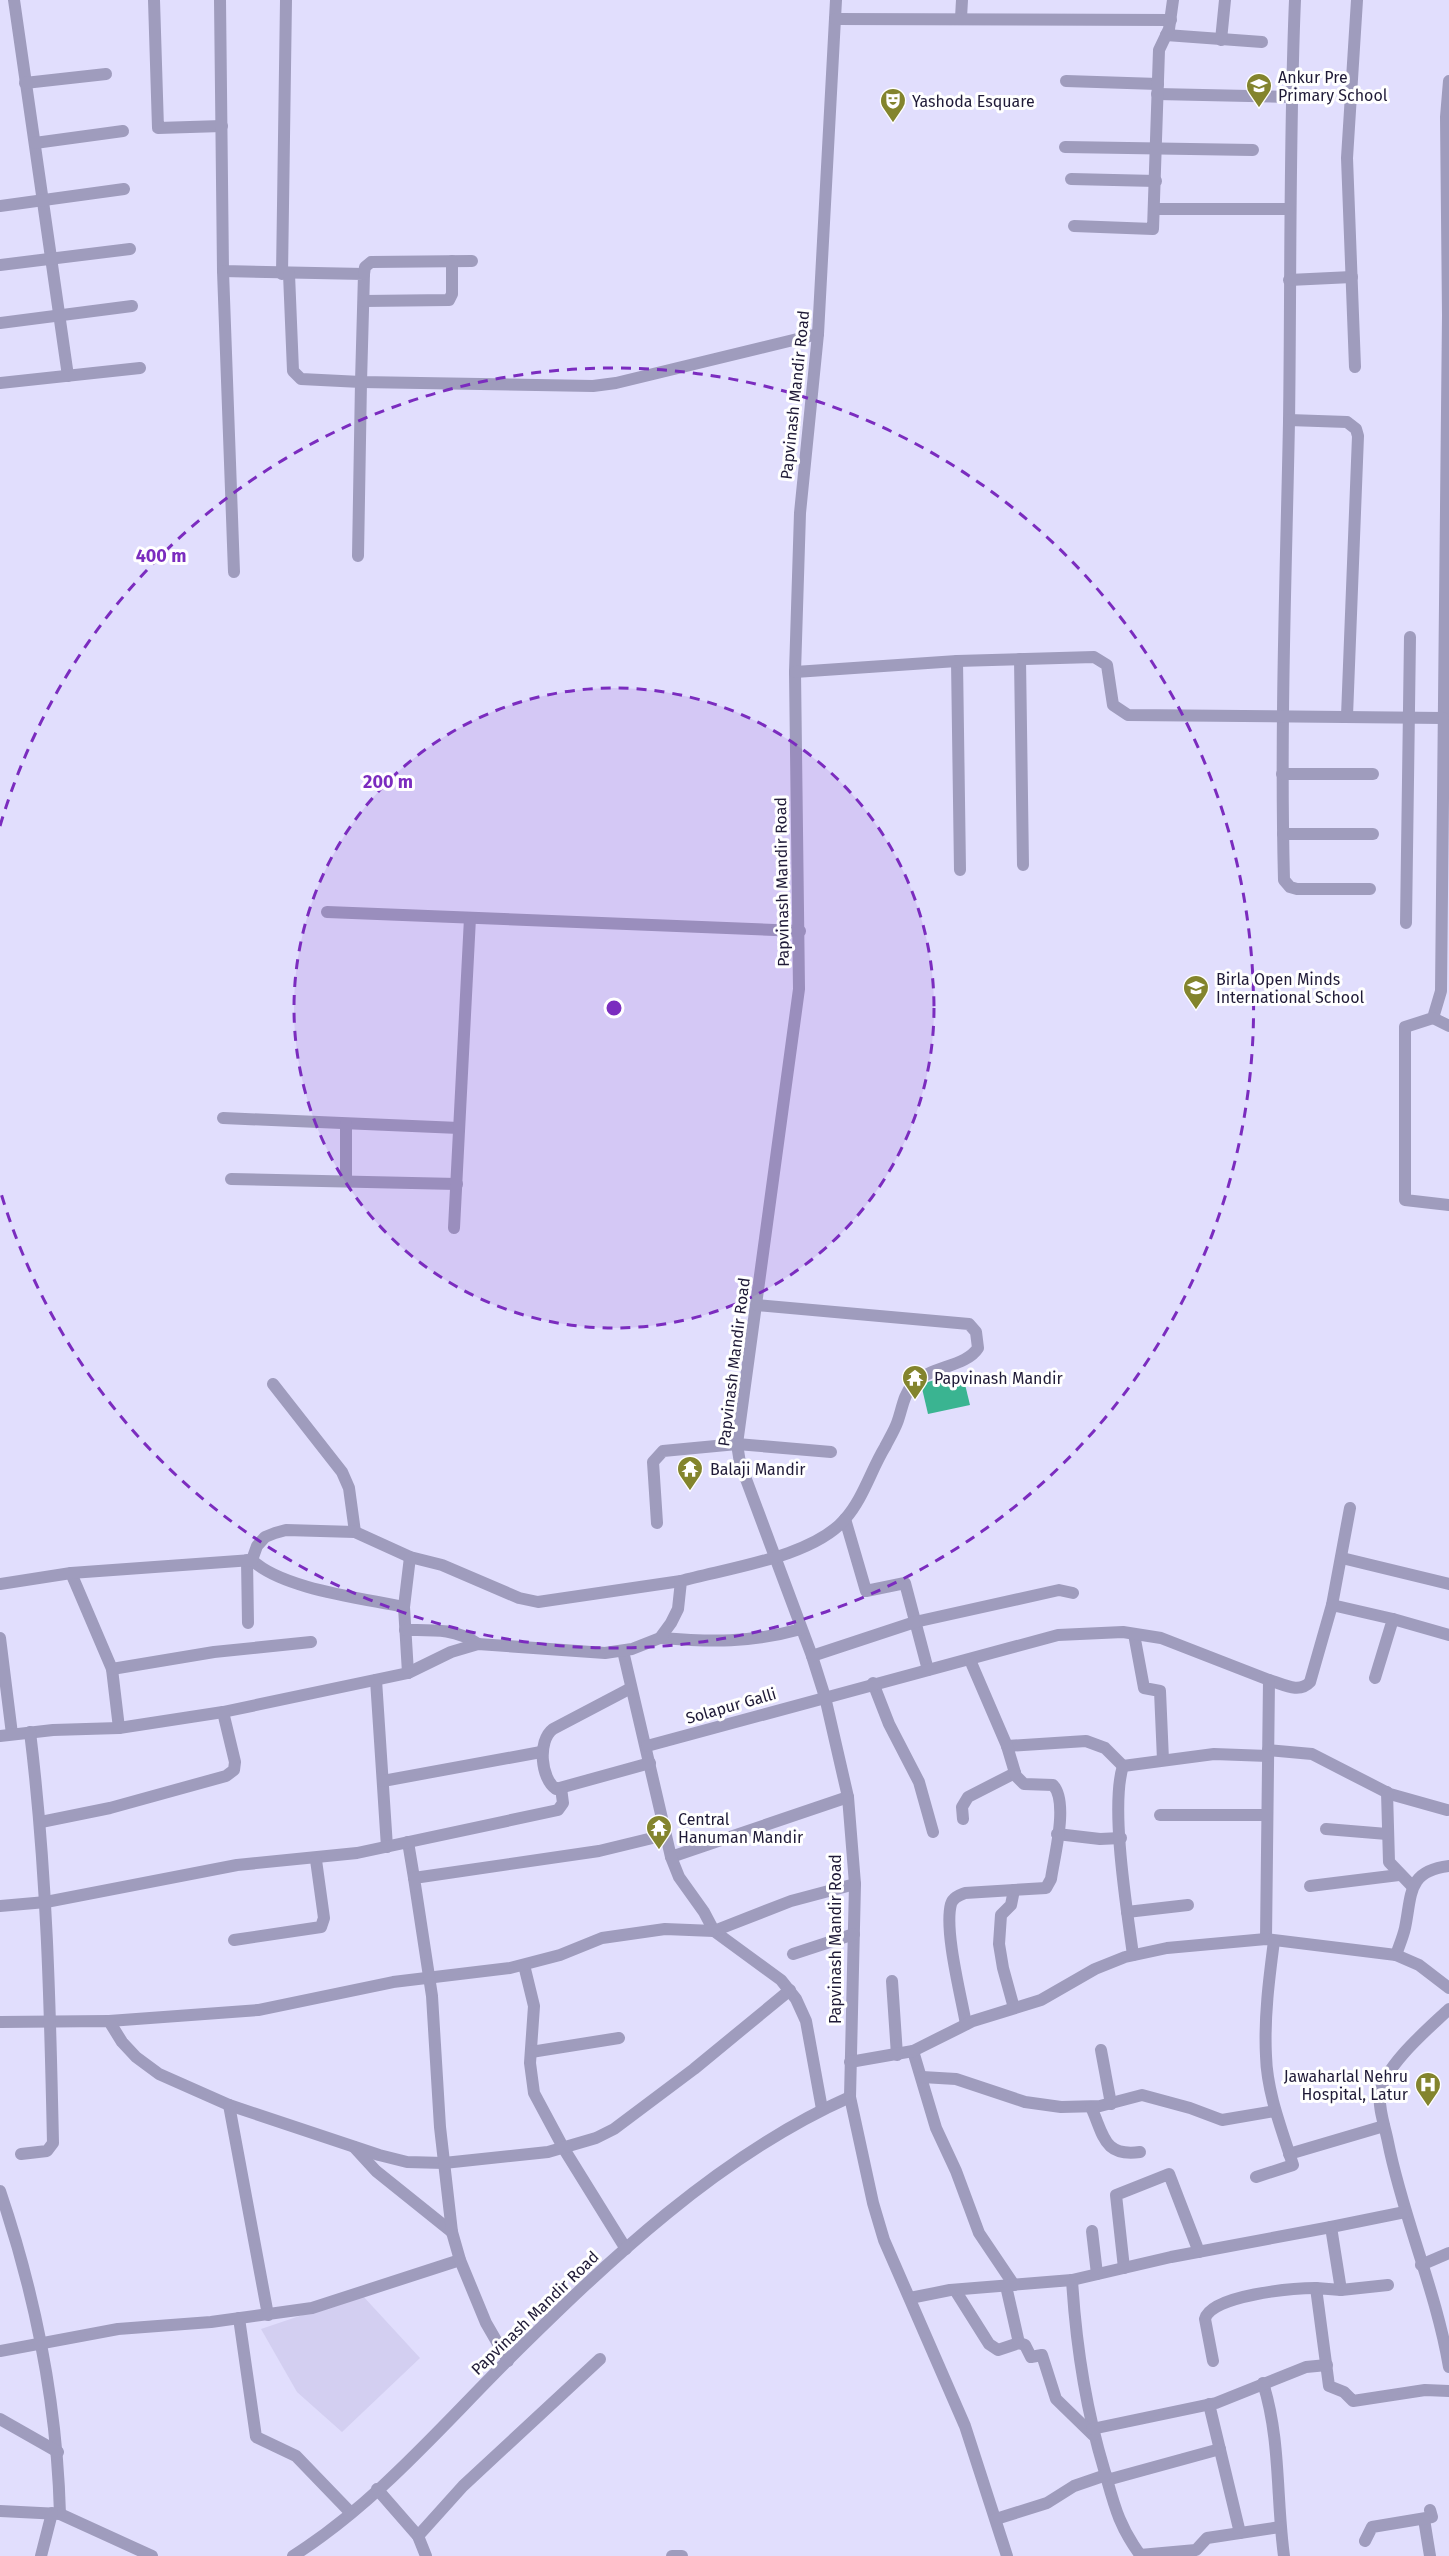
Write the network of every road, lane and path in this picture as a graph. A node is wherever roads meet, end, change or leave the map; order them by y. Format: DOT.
graph roads {
  1 [pos="14,0"];
  2 [pos="154,0"];
  3 [pos="220,0"];
  4 [pos="286,0"];
  5 [pos="836,0"];
  6 [pos="962,0"];
  7 [pos="1173,0"];
  8 [pos="1225,0"];
  9 [pos="1295,0"];
  10 [pos="1357,0"];
  11 [pos="961,18"];
  12 [pos="836,19"];
  13 [pos="1171,20"];
  14 [pos="1166,35"];
  15 [pos="1221,40"];
  16 [pos="1262,42"];
  17 [pos="106,74"];
  18 [pos="1066,81"];
  19 [pos="1449,81"];
  20 [pos="26,83"];
  21 [pos="1158,89"];
  22 [pos="1292,97"];
  23 [pos="222,126"];
  24 [pos="123,132"];
  25 [pos="1448,142"];
  26 [pos="35,143"];
  27 [pos="1065,147"];
  28 [pos="1156,150"];
  29 [pos="1253,150"];
  30 [pos="1071,179"];
  31 [pos="1156,181"];
  32 [pos="124,189"];
  33 [pos="1448,191"];
  34 [pos="44,201"];
  35 [pos="0,206"];
  36 [pos="1289,208"];
  37 [pos="1154,209"];
  38 [pos="1074,226"];
  39 [pos="130,249"];
  40 [pos="52,260"];
  41 [pos="452,261"];
  42 [pos="472,261"];
  43 [pos="0,265"];
  44 [pos="223,271"];
  45 [pos="286,274"];
  46 [pos="364,274"];
  47 [pos="1352,277"];
  48 [pos="1289,280"];
  49 [pos="364,301"];
  50 [pos="132,306"];
  51 [pos="59,315"];
  52 [pos="0,323"];
  53 [pos="818,334"];
  54 [pos="140,368"];
  55 [pos="1355,368"];
  56 [pos="68,376"];
  57 [pos="0,382"];
  58 [pos="362,382"];
  59 [pos="1448,414"];
  60 [pos="1289,420"];
  61 [pos="358,556"];
  62 [pos="234,572"];
  63 [pos="1410,637"];
  64 [pos="1020,659"];
  65 [pos="957,661"];
  66 [pos="795,672"];
  67 [pos="1282,716"];
  68 [pos="1347,716"];
  69 [pos="1409,718"];
  70 [pos="1443,718"];
  71 [pos="1282,774"];
  72 [pos="1373,774"];
  73 [pos="1445,808"];
  74 [pos="1283,834"];
  75 [pos="1373,834"];
  76 [pos="1023,865"];
  77 [pos="960,870"];
  78 [pos="1370,889"];
  79 [pos="327,912"];
  80 [pos="470,918"];
  81 [pos="1406,923"];
  82 [pos="800,931"];
  83 [pos="1433,1018"];
  84 [pos="1449,1026"];
  85 [pos="223,1118"];
  86 [pos="346,1124"];
  87 [pos="459,1128"];
  88 [pos="231,1179"];
  89 [pos="346,1181"];
  90 [pos="457,1184"];
  91 [pos="1449,1205"];
  92 [pos="454,1228"];
  93 [pos="757,1305"];
  94 [pos="273,1384"];
  95 [pos="737,1444"];
  96 [pos="831,1452"];
  97 [pos="1350,1509"];
  98 [pos="845,1519"];
  99 [pos="657,1523"];
  100 [pos="355,1532"];
  101 [pos="774,1556"];
  102 [pos="410,1557"];
  103 [pos="1342,1558"];
  104 [pos="249,1560"];
  105 [pos="71,1573"];
  106 [pos="681,1581"];
  107 [pos="0,1584"];
  108 [pos="1449,1584"];
  109 [pos="1073,1593"];
  110 [pos="1332,1605"];
  111 [pos="405,1607"];
  112 [pos="1393,1619"];
  113 [pos="915,1622"];
  114 [pos="248,1623"];
  115 [pos="801,1629"];
  116 [pos="405,1630"];
  117 [pos="1134,1634"];
  118 [pos="1449,1635"];
  119 [pos="0,1638"];
  120 [pos="660,1638"];
  121 [pos="311,1642"];
  122 [pos="478,1644"];
  123 [pos="623,1651"];
  124 [pos="812,1656"];
  125 [pos="970,1660"];
  126 [pos="112,1669"];
  127 [pos="928,1670"];
  128 [pos="408,1673"];
  129 [pos="1375,1677"];
  130 [pos="376,1680"];
  131 [pos="1269,1680"];
  132 [pos="873,1683"];
  133 [pos="631,1688"];
  134 [pos="825,1697"];
  135 [pos="223,1712"];
  136 [pos="119,1728"];
  137 [pos="30,1732"];
  138 [pos="6,1735"];
  139 [pos="647,1746"];
  140 [pos="1007,1746"];
  141 [pos="541,1752"];
  142 [pos="1268,1754"];
  143 [pos="1163,1760"];
  144 [pos="650,1762"];
  145 [pos="1123,1766"];
  146 [pos="1015,1773"];
  147 [pos="383,1780"];
  148 [pos="561,1788"];
  149 [pos="1387,1792"];
  150 [pos="848,1797"];
  151 [pos="1447,1810"];
  152 [pos="1160,1815"];
  153 [pos="1267,1815"];
  154 [pos="963,1819"];
  155 [pos="41,1822"];
  156 [pos="1326,1829"];
  157 [pos="933,1832"];
  158 [pos="1057,1834"];
  159 [pos="1387,1834"];
  160 [pos="665,1835"];
  161 [pos="1121,1838"];
  162 [pos="408,1842"];
  163 [pos="387,1847"];
  164 [pos="671,1857"];
  165 [pos="316,1860"];
  166 [pos="1449,1866"];
  167 [pos="1399,1875"];
  168 [pos="414,1878"];
  169 [pos="855,1884"];
  170 [pos="1310,1886"];
  171 [pos="1412,1886"];
  172 [pos="1014,1890"];
  173 [pos="46,1902"];
  174 [pos="1188,1905"];
  175 [pos="0,1906"];
  176 [pos="1127,1912"];
  177 [pos="714,1931"];
  178 [pos="854,1934"];
  179 [pos="234,1940"];
  180 [pos="1270,1940"];
  181 [pos="794,1954"];
  182 [pos="1133,1955"];
  183 [pos="1396,1955"];
  184 [pos="524,1965"];
  185 [pos="430,1977"];
  186 [pos="892,1980"];
  187 [pos="1449,1988"];
  188 [pos="790,1990"];
  189 [pos="1014,2008"];
  190 [pos="1449,2009"];
  191 [pos="109,2021"];
  192 [pos="0,2022"];
  193 [pos="50,2022"];
  194 [pos="966,2024"];
  195 [pos="619,2038"];
  196 [pos="1101,2050"];
  197 [pos="913,2051"];
  198 [pos="531,2052"];
  199 [pos="897,2055"];
  200 [pos="850,2062"];
  201 [pos="922,2077"];
  202 [pos="850,2097"];
  203 [pos="1111,2104"];
  204 [pos="228,2105"];
  205 [pos="1091,2107"];
  206 [pos="822,2109"];
  207 [pos="1275,2111"];
  208 [pos="1384,2126"];
  209 [pos="353,2146"];
  210 [pos="564,2149"];
  211 [pos="1140,2152"];
  212 [pos="21,2154"];
  213 [pos="1289,2154"];
  214 [pos="444,2163"];
  215 [pos="1256,2177"];
  216 [pos="0,2191"];
  217 [pos="1405,2212"];
  218 [pos="1331,2228"];
  219 [pos="1092,2231"];
  220 [pos="452,2232"];
  221 [pos="626,2249"];
  222 [pos="1199,2252"];
  223 [pos="1449,2253"];
  224 [pos="460,2260"];
  225 [pos="1421,2265"];
  226 [pos="1124,2268"];
  227 [pos="1097,2274"];
  228 [pos="1072,2280"];
  229 [pos="1388,2285"];
  230 [pos="1010,2286"];
  231 [pos="1316,2288"];
  232 [pos="955,2290"];
  233 [pos="1341,2290"];
  234 [pos="909,2298"];
  235 [pos="268,2315"];
  236 [pos="239,2319"];
  237 [pos="1019,2343"];
  238 [pos="39,2345"];
  239 [pos="0,2351"];
  240 [pos="600,2359"];
  241 [pos="508,2361"];
  242 [pos="1213,2361"];
  243 [pos="1327,2366"];
  244 [pos="1449,2367"];
  245 [pos="1263,2383"];
  246 [pos="1449,2391"];
  247 [pos="1209,2404"];
  248 [pos="0,2419"];
  249 [pos="1092,2432"];
  250 [pos="1220,2449"];
  251 [pos="58,2452"];
  252 [pos="1106,2478"];
  253 [pos="377,2489"];
  254 [pos="0,2511"];
  255 [pos="350,2512"];
  256 [pos="56,2514"];
  257 [pos="996,2519"];
  258 [pos="1280,2527"];
  259 [pos="1240,2533"];
  260 [pos="418,2536"];
  261 [pos="1365,2541"];
  262 [pos="146,2555"];
  263 [pos="1140,2555"];
  264 [pos="40,2556"];
  265 [pos="293,2556"];
  266 [pos="426,2556"];
  267 [pos="672,2556"];
  268 [pos="682,2556"];
  269 [pos="1007,2556"];
  270 [pos="1284,2556"];
  271 [pos="1430,2556"];
  1 -- 20 [label="street"];
  2 -- 23 [label="street"];
  3 -- 23 [label="street"];
  4 -- 45 [label="street"];
  5 -- 12 [label="street, Papvinash Mandir Road"];
  6 -- 11 [label="street"];
  7 -- 13 [label="street"];
  8 -- 15 [label="street"];
  9 -- 22 [label="street"];
  10 -- 47 [label="street"];
  11 -- 12 [label="street"];
  11 -- 13 [label="street"];
  12 -- 53 [label="street, Papvinash Mandir Road"];
  13 -- 14 [label="street"];
  14 -- 15 [label="street"];
  14 -- 21 [label="street"];
  15 -- 16 [label="street"];
  17 -- 20 [label="street"];
  18 -- 21 [label="street"];
  19 -- 25 [label="street"];
  20 -- 26 [label="street"];
  21 -- 22 [label="street"];
  21 -- 28 [label="street"];
  22 -- 36 [label="street"];
  23 -- 44 [label="street"];
  24 -- 26 [label="street"];
  25 -- 33 [label="street"];
  26 -- 34 [label="street"];
  27 -- 28 [label="street"];
  28 -- 29 [label="street"];
  28 -- 31 [label="street"];
  30 -- 31 [label="street"];
  31 -- 37 [label="street"];
  32 -- 34 [label="street"];
  33 -- 59 [label="street"];
  34 -- 35 [label="street"];
  34 -- 40 [label="street"];
  36 -- 37 [label="street"];
  36 -- 48 [label="street"];
  37 -- 38 [label="street"];
  39 -- 40 [label="street"];
  40 -- 43 [label="street"];
  40 -- 51 [label="street"];
  41 -- 42 [label="street"];
  41 -- 46 [label="street"];
  41 -- 49 [label="street"];
  44 -- 45 [label="street"];
  44 -- 62 [label="street"];
  45 -- 46 [label="street"];
  45 -- 58 [label="street"];
  46 -- 49 [label="street"];
  47 -- 48 [label="street"];
  47 -- 55 [label="street"];
  48 -- 60 [label="street"];
  49 -- 58 [label="street"];
  50 -- 51 [label="street"];
  51 -- 52 [label="street"];
  51 -- 56 [label="street"];
  53 -- 58 [label="street"];
  53 -- 66 [label="street, Papvinash Mandir Road"];
  54 -- 56 [label="street"];
  56 -- 57 [label="street"];
  58 -- 61 [label="street"];
  59 -- 70 [label="street"];
  60 -- 67 [label="street"];
  60 -- 68 [label="street"];
  63 -- 69 [label="street"];
  64 -- 65 [label="street"];
  64 -- 67 [label="street"];
  64 -- 76 [label="street"];
  65 -- 66 [label="street"];
  65 -- 77 [label="street"];
  66 -- 82 [label="street, Papvinash Mandir Road"];
  67 -- 68 [label="street"];
  67 -- 71 [label="street"];
  68 -- 69 [label="street"];
  69 -- 70 [label="street"];
  69 -- 81 [label="street"];
  70 -- 73 [label="street"];
  71 -- 72 [label="street"];
  71 -- 74 [label="street"];
  73 -- 83 [label="street"];
  74 -- 75 [label="street"];
  74 -- 78 [label="street"];
  79 -- 80 [label="street"];
  80 -- 82 [label="street"];
  80 -- 87 [label="street"];
  82 -- 93 [label="street, Papvinash Mandir Road"];
  83 -- 84 [label="street"];
  83 -- 91 [label="street"];
  85 -- 86 [label="street"];
  86 -- 87 [label="street"];
  86 -- 89 [label="street"];
  87 -- 90 [label="street"];
  88 -- 89 [label="street"];
  89 -- 90 [label="street"];
  90 -- 92 [label="street"];
  93 -- 95 [label="street, Papvinash Mandir Road"];
  93 -- 98 [label="street"];
  94 -- 100 [label="street"];
  95 -- 96 [label="street"];
  95 -- 99 [label="street"];
  95 -- 101 [label="street, Papvinash Mandir Road"];
  97 -- 103 [label="street, Solapur Galli"];
  98 -- 101 [label="street"];
  98 -- 113 [label="street"];
  100 -- 102 [label="street"];
  100 -- 104 [label="street"];
  101 -- 106 [label="street"];
  101 -- 115 [label="street, Papvinash Mandir Road"];
  102 -- 106 [label="street"];
  102 -- 111 [label="street"];
  103 -- 108 [label="street"];
  103 -- 110 [label="street, Solapur Galli"];
  104 -- 105 [label="street"];
  104 -- 111 [label="street"];
  104 -- 114 [label="street"];
  105 -- 107 [label="street"];
  105 -- 126 [label="street"];
  106 -- 120 [label="street"];
  109 -- 113 [label="street"];
  110 -- 112 [label="street"];
  110 -- 131 [label="street, Solapur Galli"];
  111 -- 116 [label="street"];
  112 -- 118 [label="street"];
  112 -- 129 [label="street"];
  113 -- 124 [label="street"];
  113 -- 127 [label="street"];
  115 -- 120 [label="street"];
  115 -- 124 [label="street, Papvinash Mandir Road"];
  116 -- 122 [label="street"];
  116 -- 128 [label="street"];
  117 -- 125 [label="street, Solapur Galli"];
  117 -- 131 [label="street, Solapur Galli"];
  117 -- 143 [label="street"];
  119 -- 138 [label="street"];
  120 -- 123 [label="street"];
  121 -- 126 [label="street"];
  122 -- 123 [label="street"];
  122 -- 128 [label="street"];
  123 -- 133 [label="street"];
  124 -- 134 [label="street, Papvinash Mandir Road"];
  125 -- 127 [label="street, Solapur Galli"];
  125 -- 140 [label="street"];
  126 -- 136 [label="street"];
  127 -- 132 [label="street, Solapur Galli"];
  128 -- 130 [label="street"];
  130 -- 135 [label="street"];
  130 -- 147 [label="street"];
  131 -- 142 [label="street"];
  132 -- 134 [label="street, Solapur Galli"];
  132 -- 157 [label="street"];
  133 -- 139 [label="street"];
  133 -- 141 [label="street"];
  134 -- 139 [label="street, Solapur Galli"];
  134 -- 150 [label="street, Papvinash Mandir Road"];
  135 -- 136 [label="street"];
  135 -- 155 [label="street"];
  136 -- 137 [label="street"];
  137 -- 138 [label="street"];
  137 -- 155 [label="street"];
  139 -- 144 [label="street"];
  140 -- 145 [label="street"];
  140 -- 146 [label="street"];
  141 -- 147 [label="street"];
  141 -- 148 [label="street"];
  142 -- 143 [label="street"];
  142 -- 149 [label="street"];
  142 -- 153 [label="street"];
  143 -- 145 [label="street"];
  144 -- 148 [label="street"];
  144 -- 160 [label="street"];
  145 -- 161 [label="street"];
  146 -- 154 [label="street"];
  146 -- 158 [label="street"];
  147 -- 163 [label="street"];
  148 -- 162 [label="street"];
  149 -- 151 [label="street"];
  149 -- 159 [label="street"];
  150 -- 164 [label="street"];
  150 -- 169 [label="street, Papvinash Mandir Road"];
  152 -- 153 [label="street"];
  153 -- 180 [label="street"];
  155 -- 173 [label="street"];
  156 -- 159 [label="street"];
  158 -- 161 [label="street"];
  158 -- 172 [label="street"];
  159 -- 167 [label="street"];
  160 -- 164 [label="street"];
  160 -- 168 [label="street"];
  161 -- 176 [label="street"];
  162 -- 163 [label="street"];
  162 -- 168 [label="street"];
  163 -- 165 [label="street"];
  164 -- 177 [label="street"];
  165 -- 173 [label="street"];
  165 -- 179 [label="street"];
  166 -- 171 [label="street"];
  167 -- 170 [label="street"];
  167 -- 171 [label="street"];
  168 -- 185 [label="street"];
  169 -- 177 [label="street"];
  169 -- 178 [label="street, Papvinash Mandir Road"];
  171 -- 183 [label="street"];
  172 -- 189 [label="street"];
  172 -- 194 [label="street"];
  173 -- 175 [label="street"];
  173 -- 193 [label="street"];
  174 -- 176 [label="street"];
  176 -- 182 [label="street"];
  177 -- 184 [label="street"];
  177 -- 188 [label="street"];
  178 -- 181 [label="street"];
  178 -- 200 [label="street, Papvinash Mandir Road"];
  180 -- 182 [label="street"];
  180 -- 183 [label="street"];
  180 -- 207 [label="street"];
  182 -- 189 [label="street"];
  183 -- 187 [label="street"];
  184 -- 185 [label="street"];
  184 -- 198 [label="street"];
  185 -- 191 [label="street"];
  185 -- 214 [label="street"];
  186 -- 199 [label="street"];
  188 -- 206 [label="street"];
  188 -- 210 [label="street"];
  189 -- 194 [label="street"];
  190 -- 208 [label="street"];
  191 -- 193 [label="street"];
  191 -- 204 [label="street"];
  192 -- 193 [label="street"];
  193 -- 212 [label="street"];
  194 -- 197 [label="street"];
  195 -- 198 [label="street"];
  196 -- 203 [label="street"];
  197 -- 199 [label="street"];
  197 -- 201 [label="street"];
  198 -- 210 [label="street"];
  199 -- 200 [label="street"];
  200 -- 202 [label="street, Papvinash Mandir Road"];
  201 -- 205 [label="street"];
  201 -- 230 [label="street"];
  202 -- 206 [label="street, Papvinash Mandir Road"];
  202 -- 234 [label="street"];
  203 -- 205 [label="street"];
  203 -- 207 [label="street"];
  204 -- 209 [label="street"];
  204 -- 235 [label="street"];
  205 -- 211 [label="street"];
  206 -- 221 [label="street, Papvinash Mandir Road"];
  207 -- 213 [label="street"];
  208 -- 213 [label="street"];
  208 -- 217 [label="street"];
  209 -- 214 [label="street"];
  209 -- 220 [label="street"];
  210 -- 214 [label="street"];
  210 -- 221 [label="street"];
  213 -- 215 [label="street"];
  214 -- 220 [label="street"];
  216 -- 238 [label="street"];
  217 -- 218 [label="street"];
  217 -- 225 [label="street"];
  218 -- 222 [label="street"];
  218 -- 233 [label="street"];
  219 -- 227 [label="street"];
  220 -- 224 [label="street"];
  221 -- 241 [label="street, Papvinash Mandir Road"];
  222 -- 226 [label="street"];
  222 -- 226 [label="street"];
  223 -- 225 [label="street"];
  224 -- 235 [label="street"];
  224 -- 241 [label="street"];
  225 -- 244 [label="street"];
  226 -- 227 [label="street"];
  227 -- 228 [label="street"];
  228 -- 230 [label="street"];
  228 -- 249 [label="street"];
  229 -- 233 [label="street"];
  230 -- 232 [label="street"];
  230 -- 237 [label="street"];
  231 -- 233 [label="street"];
  231 -- 242 [label="street"];
  231 -- 243 [label="street"];
  232 -- 234 [label="street"];
  232 -- 237 [label="street"];
  234 -- 257 [label="street"];
  235 -- 236 [label="street"];
  236 -- 238 [label="street"];
  236 -- 255 [label="street"];
  237 -- 249 [label="street"];
  238 -- 239 [label="street"];
  238 -- 251 [label="street"];
  240 -- 260 [label="street"];
  241 -- 253 [label="street, Papvinash Mandir Road"];
  243 -- 245 [label="street"];
  243 -- 246 [label="street"];
  245 -- 247 [label="street"];
  245 -- 258 [label="street"];
  247 -- 249 [label="street"];
  247 -- 250 [label="street"];
  248 -- 251 [label="street"];
  249 -- 252 [label="street"];
  250 -- 252 [label="street"];
  250 -- 259 [label="street"];
  251 -- 256 [label="street"];
  252 -- 257 [label="street"];
  252 -- 263 [label="street"];
  253 -- 255 [label="street, Papvinash Mandir Road"];
  253 -- 260 [label="street"];
  254 -- 256 [label="street"];
  255 -- 265 [label="street, Papvinash Mandir Road"];
  256 -- 262 [label="street"];
  256 -- 264 [label="street"];
  257 -- 269 [label="street"];
  258 -- 259 [label="street"];
  258 -- 270 [label="street"];
  259 -- 263 [label="street"];
  260 -- 266 [label="street"];
  261 -- 271 [label="street"];
  267 -- 268 [label="street"];
}
